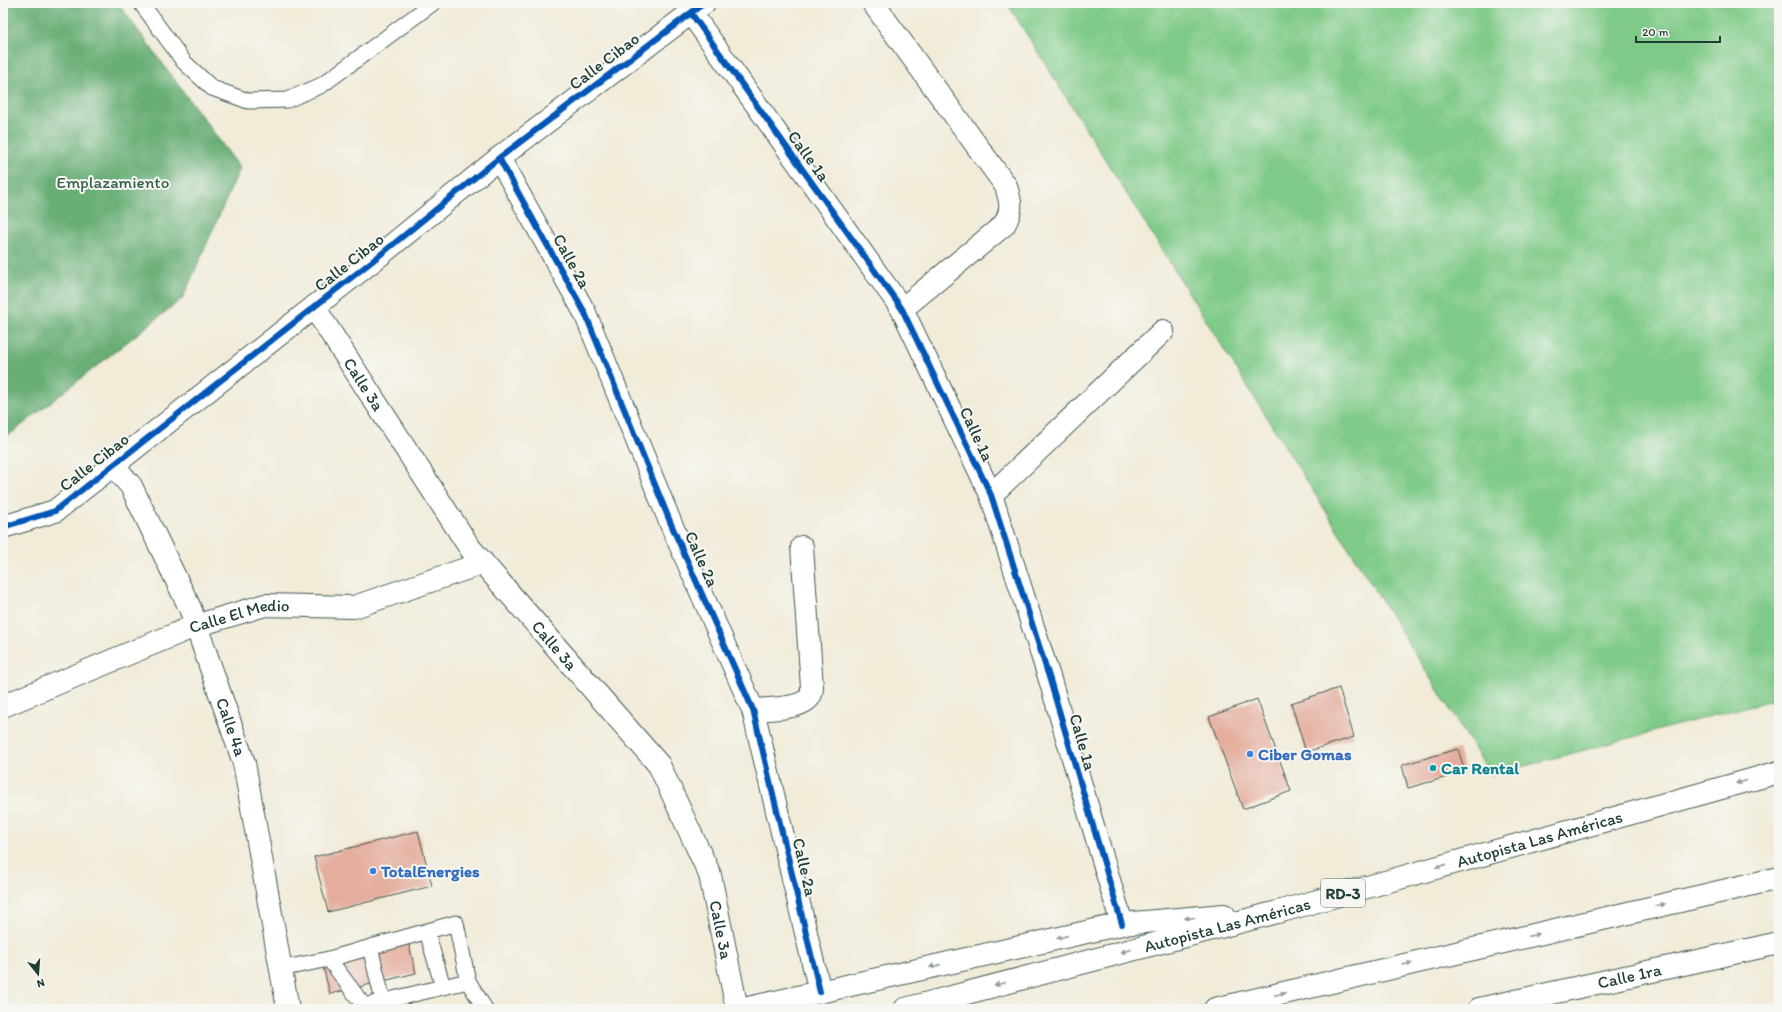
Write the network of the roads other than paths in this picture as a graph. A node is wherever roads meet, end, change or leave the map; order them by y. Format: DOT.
graph roads {
  1 [pos="141,3"];
  2 [pos="433,3"];
  3 [pos="873,3"];
  4 [pos="698,8"];
  5 [pos="499,158"];
  6 [pos="314,307"];
  7 [pos="902,309"];
  8 [pos="1163,331"];
  9 [pos="113,465"];
  10 [pos="991,495"];
  11 [pos="3,527"];
  12 [pos="802,547"];
  13 [pos="483,562"];
  14 [pos="196,626"];
  15 [pos="3,706"];
  16 [pos="753,710"];
  17 [pos="1779,772"];
  18 [pos="1779,878"];
  19 [pos="1285,910"];
  20 [pos="1122,924"];
  21 [pos="427,932"];
  22 [pos="1779,943"];
  23 [pos="370,947"];
  24 [pos="329,959"];
  25 [pos="280,969"];
  26 [pos="468,981"];
  27 [pos="443,987"];
  28 [pos="820,992"];
  29 [pos="383,1001"];
  30 [pos="364,1007"];
  31 [pos="1493,1008"];
  32 [pos="288,1009"];
  33 [pos="485,1009"];
  34 [pos="737,1009"];
  35 [pos="744,1009"];
  36 [pos="905,1009"];
  37 [pos="1215,1009"];
  1 -- 2 [label="lane"];
  3 -- 7 [label="main road"];
  4 -- 5 [label="main road, Calle Cibao"];
  4 -- 7 [label="main road, Calle 1a"];
  5 -- 6 [label="main road, Calle Cibao"];
  5 -- 16 [label="main road, Calle 2a"];
  6 -- 9 [label="main road, Calle Cibao"];
  6 -- 13 [label="main road, Calle 3a"];
  7 -- 10 [label="main road, Calle 1a"];
  8 -- 10 [label="main road"];
  9 -- 11 [label="main road, Calle Cibao"];
  9 -- 14 [label="main road, Calle 4a"];
  10 -- 20 [label="main road, Calle 1a"];
  12 -- 16 [label="main road"];
  13 -- 14 [label="main road, Calle El Medio"];
  13 -- 34 [label="main road, Calle 3a"];
  14 -- 15 [label="main road, Calle El Medio"];
  14 -- 25 [label="main road, Calle 4a"];
  16 -- 28 [label="main road, Calle 2a"];
  17 -- 19 [label="main road, Autopista Las Américas / RD-3, one-way"];
  37 -- 18 [label="main road, one-way"];
  19 -- 20 [label="main road, one-way"];
  19 -- 36 [label="main road, Autopista Las Américas / RD-3, one-way"];
  20 -- 28 [label="main road, one-way"];
  21 -- 23 [label="lane"];
  21 -- 26 [label="lane"];
  21 -- 27 [label="lane"];
  22 -- 31 [label="main road, Calle 1ra"];
  23 -- 24 [label="lane"];
  23 -- 29 [label="lane"];
  24 -- 25 [label="lane"];
  24 -- 30 [label="lane"];
  25 -- 32 [label="main road, Calle 4a"];
  26 -- 27 [label="lane"];
  26 -- 33 [label="lane"];
  27 -- 29 [label="lane"];
  28 -- 35 [label="main road"];
  29 -- 30 [label="lane"];
}
